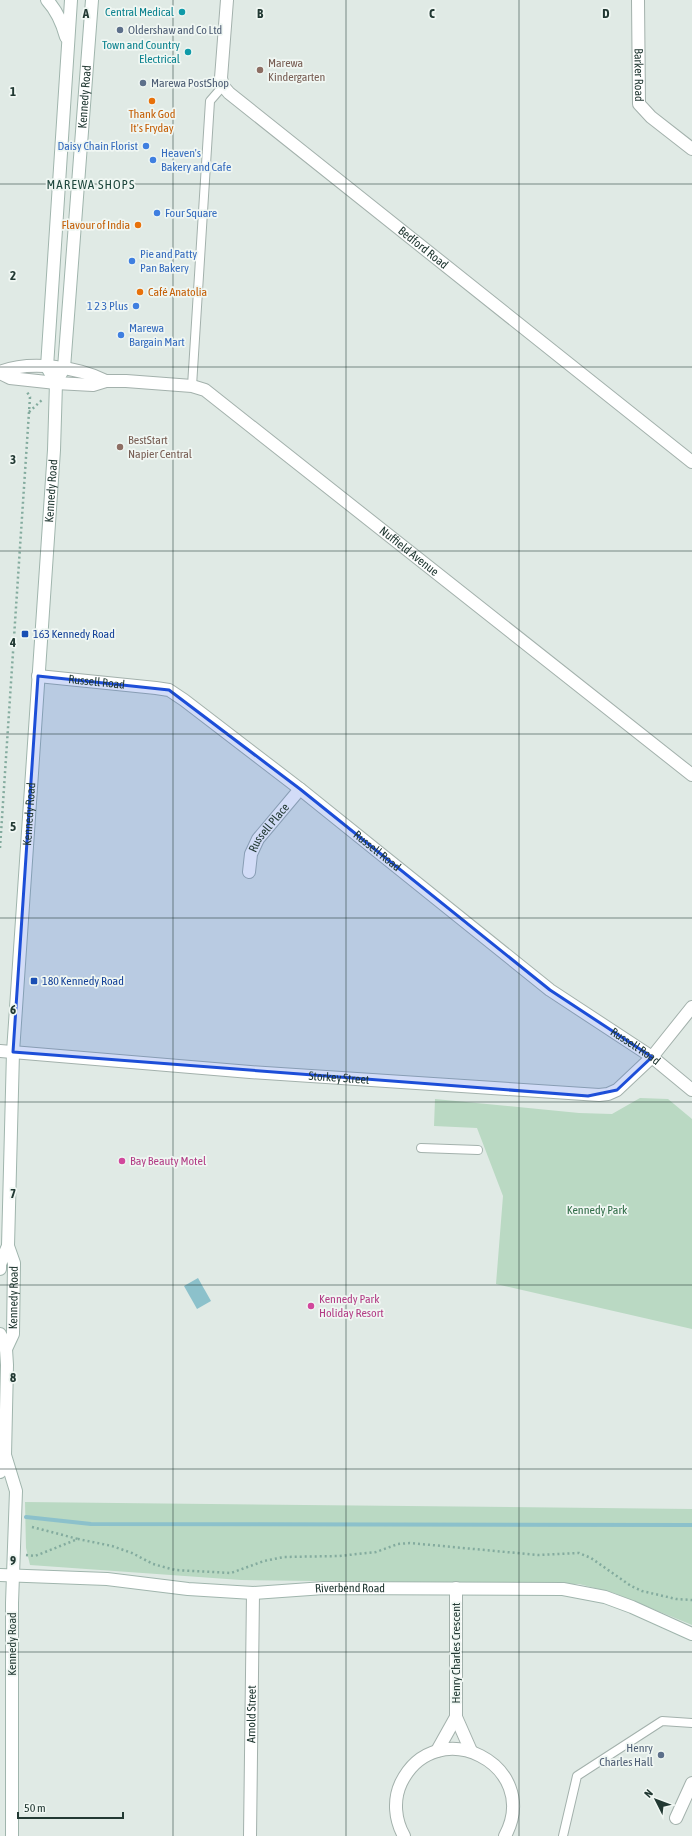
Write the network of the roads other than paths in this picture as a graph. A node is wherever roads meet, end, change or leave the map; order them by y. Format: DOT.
graph roads {
  1 [pos="47,0"];
  2 [pos="71,0"];
  3 [pos="227,0"];
  4 [pos="638,0"];
  5 [pos="94,2"];
  6 [pos="69,52"];
  7 [pos="224,86"];
  8 [pos="692,149"];
  9 [pos="47,368"];
  10 [pos="64,368"];
  11 [pos="0,372"];
  12 [pos="106,381"];
  13 [pos="56,383"];
  14 [pos="192,386"];
  15 [pos="692,462"];
  16 [pos="38,676"];
  17 [pos="692,775"];
  18 [pos="300,788"];
  19 [pos="249,872"];
  20 [pos="692,1006"];
  21 [pos="0,1051"];
  22 [pos="13,1052"];
  23 [pos="652,1057"];
  24 [pos="692,1090"];
  25 [pos="421,1148"];
  26 [pos="478,1150"];
  27 [pos="8,1246"];
  28 [pos="0,1269"];
  29 [pos="0,1334"];
  30 [pos="6,1349"];
  31 [pos="5,1455"];
  32 [pos="0,1472"];
  33 [pos="0,1574"];
  34 [pos="14,1576"];
  35 [pos="456,1588"];
  36 [pos="253,1593"];
  37 [pos="692,1634"];
  38 [pos="456,1717"];
  39 [pos="692,1723"];
  40 [pos="437,1751"];
  41 [pos="471,1751"];
  42 [pos="692,1783"];
  43 [pos="676,1818"];
  44 [pos="12,1836"];
  45 [pos="250,1836"];
  46 [pos="404,1836"];
  47 [pos="505,1836"];
  48 [pos="564,1836"];
  1 -- 6 [label="street"];
  2 -- 6 [label="street, Kennedy Road"];
  3 -- 7 [label="street"];
  4 -- 8 [label="street, Barker Road"];
  5 -- 10 [label="street, Kennedy Road"];
  6 -- 9 [label="street, Kennedy Road"];
  7 -- 14 [label="lane"];
  7 -- 15 [label="street, Bedford Road"];
  9 -- 10 [label="street, Nuffield Avenue"];
  9 -- 11 [label="street, Nuffield Avenue"];
  9 -- 13 [label="street"];
  10 -- 12 [label="street, Nuffield Avenue"];
  10 -- 13 [label="street, Kennedy Road"];
  11 -- 13 [label="street, Nuffield Avenue"];
  12 -- 13 [label="street, Nuffield Avenue"];
  12 -- 14 [label="street, Nuffield Avenue"];
  13 -- 16 [label="street, Kennedy Road"];
  14 -- 17 [label="street, Nuffield Avenue"];
  16 -- 18 [label="street, Russell Road"];
  16 -- 22 [label="street, Kennedy Road"];
  18 -- 19 [label="street, Russell Place"];
  18 -- 23 [label="street, Russell Road"];
  20 -- 23 [label="street, Storkey Street"];
  21 -- 22 [label="street, Storkey Street"];
  22 -- 23 [label="street, Storkey Street"];
  22 -- 27 [label="street, Kennedy Road"];
  23 -- 24 [label="street, Russell Road"];
  25 -- 26 [label="lane"];
  27 -- 28 [label="street, Kennedy Road"];
  27 -- 30 [label="street, Kennedy Road"];
  29 -- 30 [label="street, Kennedy Road"];
  30 -- 31 [label="street, Kennedy Road"];
  31 -- 32 [label="street, Kennedy Road"];
  31 -- 34 [label="street, Kennedy Road"];
  33 -- 34 [label="street, Riverbend Road"];
  34 -- 36 [label="street, Riverbend Road"];
  34 -- 44 [label="street, Kennedy Road"];
  35 -- 36 [label="street, Riverbend Road"];
  35 -- 37 [label="street, Riverbend Road"];
  35 -- 38 [label="street, Henry Charles Crescent"];
  36 -- 45 [label="street, Arnold Street"];
  38 -- 40 [label="street, Henry Charles Crescent"];
  38 -- 41 [label="street, Henry Charles Crescent"];
  39 -- 48 [label="lane"];
  40 -- 41 [label="street"];
  40 -- 46 [label="street"];
  41 -- 47 [label="street"];
  42 -- 43 [label="street"];
}
